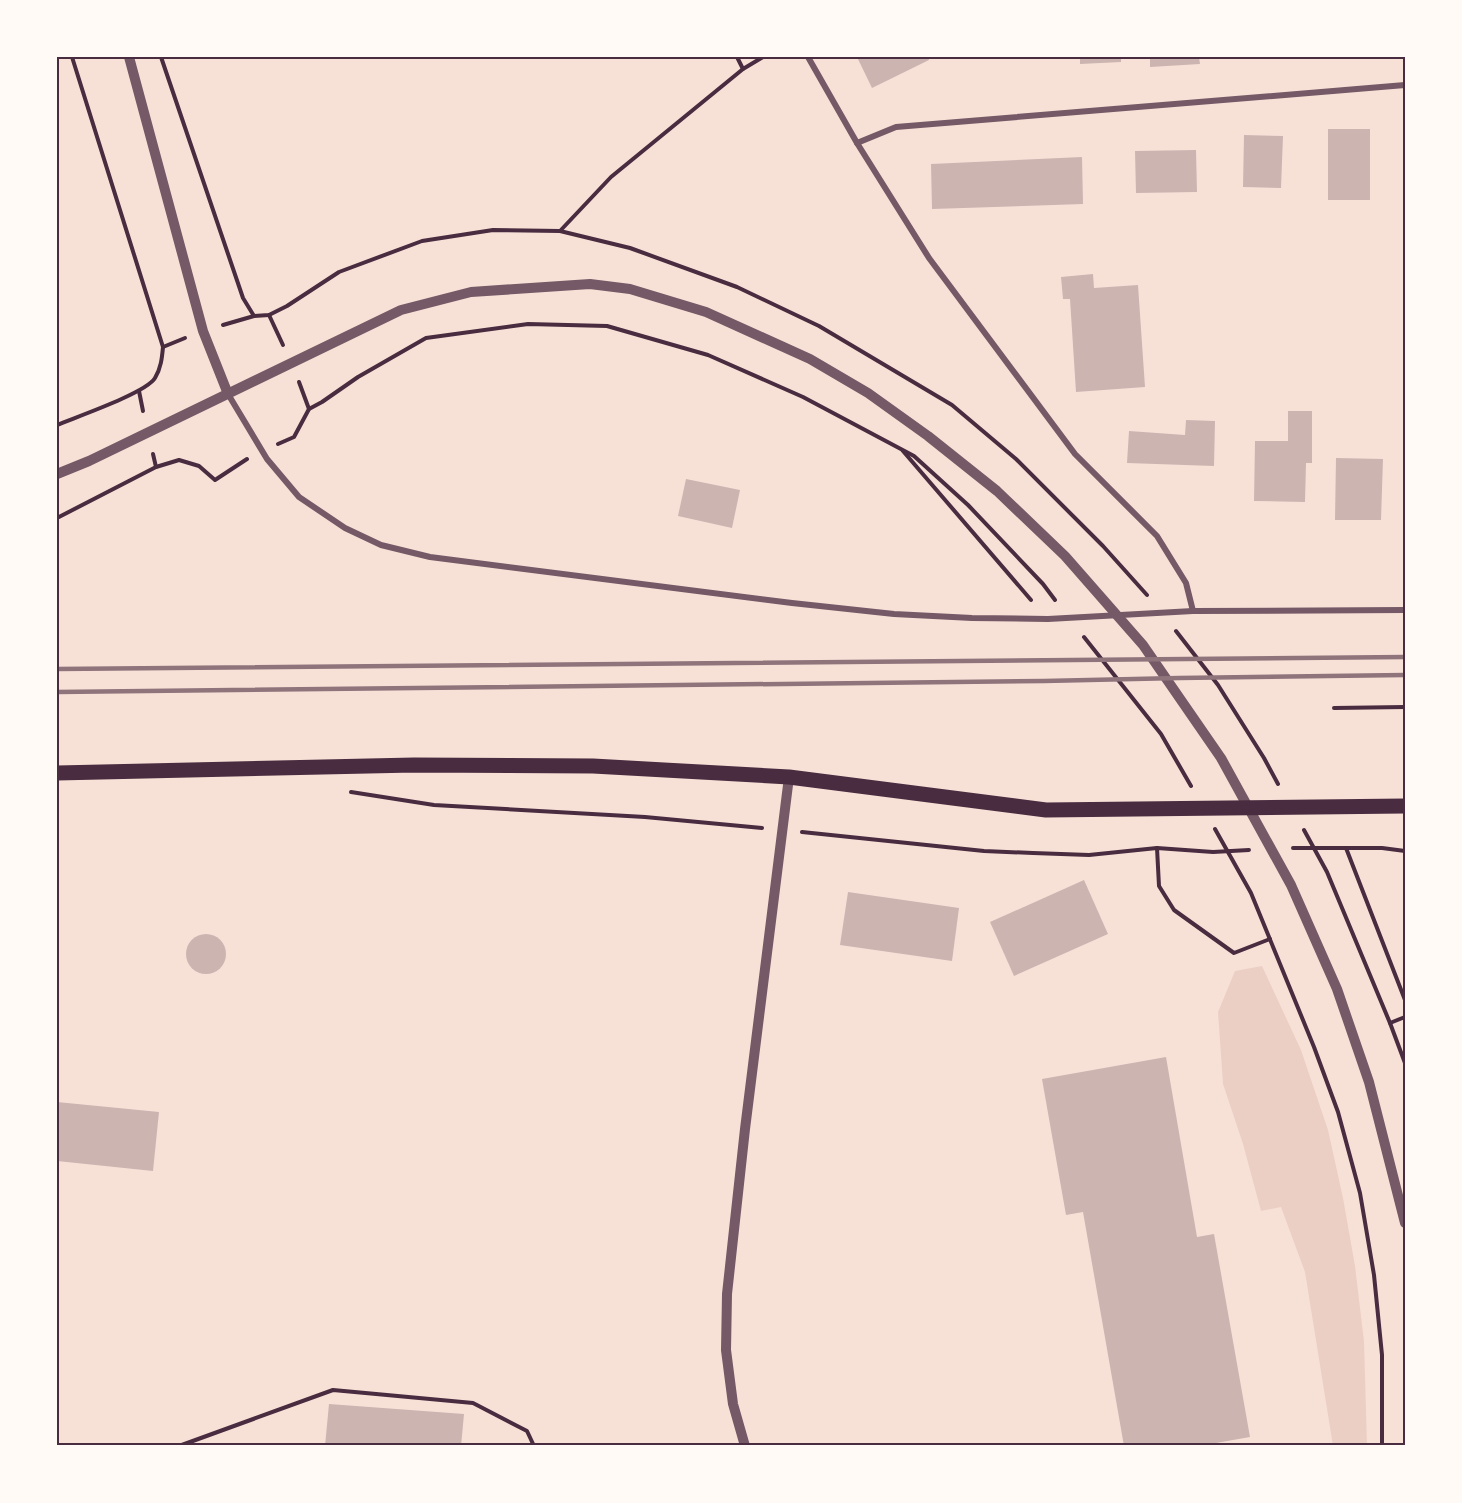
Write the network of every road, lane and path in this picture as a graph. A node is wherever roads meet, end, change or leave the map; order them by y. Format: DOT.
graph roads {
  1 [pos="72,57"];
  2 [pos="129,57"];
  3 [pos="161,57"];
  4 [pos="737,57"];
  5 [pos="763,57"];
  6 [pos="808,57"];
  7 [pos="743,69"];
  8 [pos="1405,85"];
  9 [pos="857,143"];
  10 [pos="560,231"];
  11 [pos="254,316"];
  12 [pos="228,394"];
  13 [pos="57,425"];
  14 [pos="900,448"];
  15 [pos="261,450"];
  16 [pos="57,474"];
  17 [pos="57,518"];
  18 [pos="1057,603"];
  19 [pos="1405,610"];
  20 [pos="1192,611"];
  21 [pos="1048,619"];
  22 [pos="1080,631"];
  23 [pos="1405,707"];
  24 [pos="1334,708"];
  25 [pos="57,773"];
  26 [pos="789,777"];
  27 [pos="345,791"];
  28 [pos="1195,793"];
  29 [pos="1405,806"];
  30 [pos="1212,823"];
  31 [pos="784,831"];
  32 [pos="1157,848"];
  33 [pos="1291,848"];
  34 [pos="1346,848"];
  35 [pos="1257,849"];
  36 [pos="1405,851"];
  37 [pos="1327,872"];
  38 [pos="1270,939"];
  39 [pos="1405,1000"];
  40 [pos="1405,1017"];
  41 [pos="1390,1023"];
  42 [pos="1405,1063"];
  43 [pos="1405,1223"];
  44 [pos="179,1446"];
  45 [pos="534,1446"];
  46 [pos="745,1446"];
  47 [pos="1382,1446"];
  1 -- 13 [label="path"];
  2 -- 12 [label="street"];
  3 -- 11 [label="path"];
  4 -- 7 [label="path"];
  5 -- 7 [label="path"];
  6 -- 9 [label="street"];
  7 -- 10 [label="path"];
  8 -- 9 [label="street"];
  9 -- 20 [label="street"];
  12 -- 15 [label="street"];
  12 -- 16 [label="street"];
  12 -- 43 [label="street"];
  14 -- 15 [label="path"];
  14 -- 18 [label="path"];
  14 -- 21 [label="path"];
  15 -- 17 [label="path"];
  15 -- 21 [label="street"];
  19 -- 20 [label="street"];
  20 -- 21 [label="street"];
  22 -- 28 [label="path"];
  23 -- 24 [label="path"];
  25 -- 26 [label="main road"];
  26 -- 29 [label="main road"];
  26 -- 31 [label="street"];
  27 -- 31 [label="path"];
  30 -- 38 [label="path"];
  31 -- 32 [label="path"];
  31 -- 46 [label="street"];
  32 -- 35 [label="path"];
  32 -- 38 [label="path"];
  33 -- 34 [label="path"];
  34 -- 36 [label="path"];
  34 -- 39 [label="path"];
  37 -- 41 [label="path"];
  38 -- 47 [label="path"];
  40 -- 41 [label="path"];
  41 -- 42 [label="path"];
  44 -- 45 [label="path"];
}
